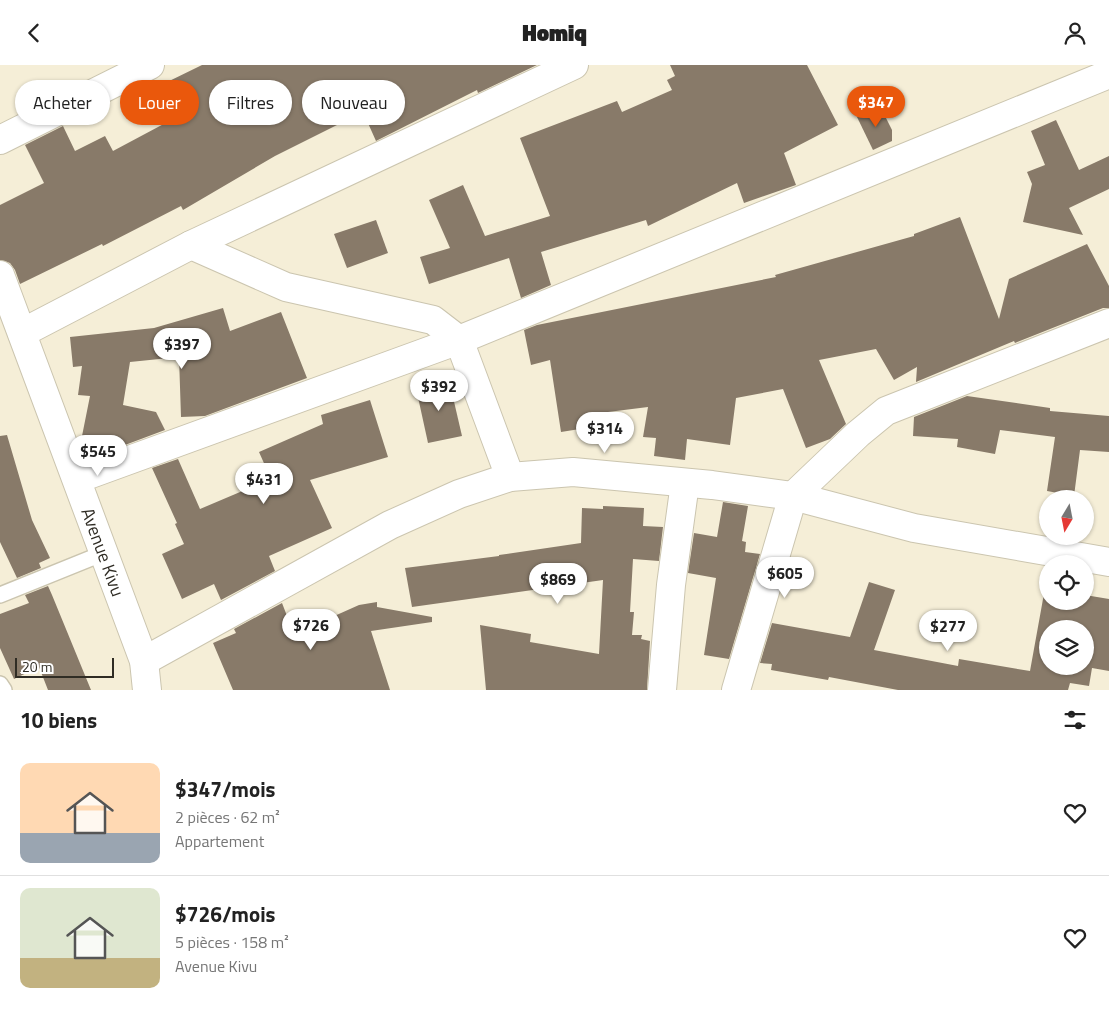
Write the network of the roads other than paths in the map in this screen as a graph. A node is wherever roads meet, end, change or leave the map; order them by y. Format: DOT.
graph roads {
  1 [pos="150,65"];
  2 [pos="574,65"];
  3 [pos="1109,74"];
  4 [pos="0,140"];
  5 [pos="191,245"];
  6 [pos="0,275"];
  7 [pos="1109,323"];
  8 [pos="22,333"];
  9 [pos="459,340"];
  10 [pos="510,477"];
  11 [pos="76,479"];
  12 [pos="685,483"];
  13 [pos="794,496"];
  14 [pos="104,553"];
  15 [pos="1109,562"];
  16 [pos="0,595"];
  17 [pos="144,661"];
  18 [pos="0,684"];
  19 [pos="4,690"];
  20 [pos="146,690"];
  21 [pos="662,690"];
  22 [pos="736,690"];
  1 -- 4 [label="street"];
  2 -- 5 [label="street"];
  3 -- 9 [label="street"];
  5 -- 8 [label="street"];
  5 -- 9 [label="street"];
  6 -- 8 [label="street, Avenue Kivu"];
  7 -- 13 [label="street"];
  8 -- 11 [label="street, Avenue Kivu"];
  9 -- 10 [label="street"];
  9 -- 11 [label="street"];
  10 -- 12 [label="street"];
  10 -- 17 [label="street"];
  11 -- 14 [label="street, Avenue Kivu"];
  12 -- 13 [label="street"];
  12 -- 21 [label="street"];
  13 -- 15 [label="street"];
  13 -- 22 [label="street"];
  14 -- 16 [label="lane"];
  14 -- 17 [label="street, Avenue Kivu"];
  17 -- 20 [label="street, Avenue Kivu"];
  18 -- 19 [label="lane"];
}
